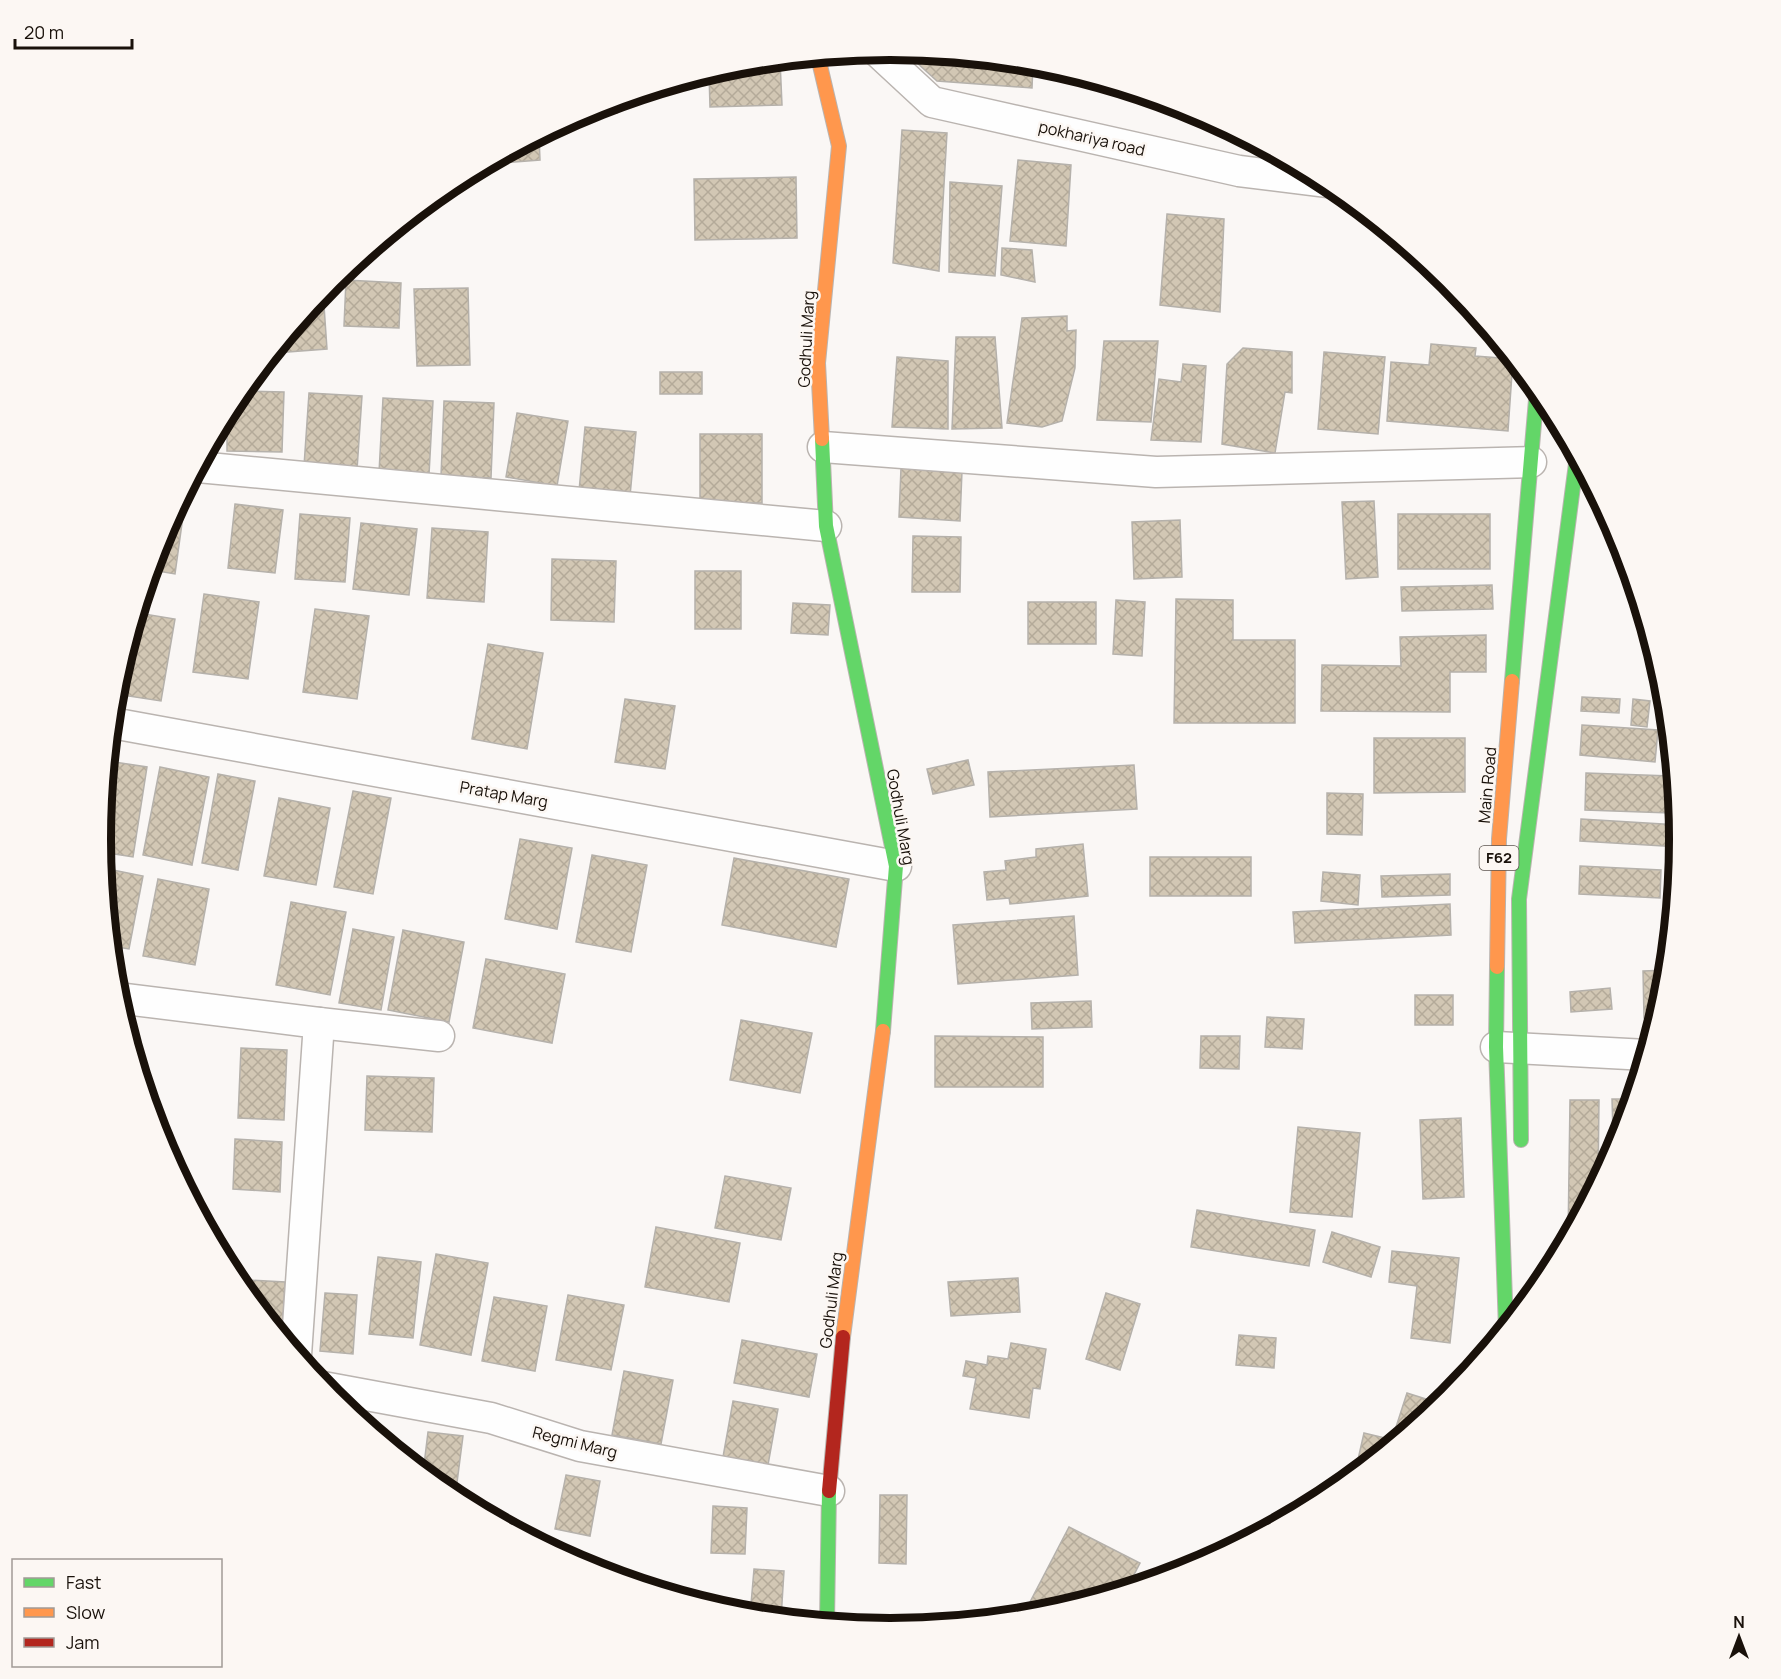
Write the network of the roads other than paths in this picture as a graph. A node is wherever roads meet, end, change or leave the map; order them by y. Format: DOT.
graph roads {
  1 [pos="887,60"];
  2 [pos="820,64"];
  3 [pos="1305,179"];
  4 [pos="1536,402"];
  5 [pos="823,447"];
  6 [pos="1531,462"];
  7 [pos="206,468"];
  8 [pos="1575,468"];
  9 [pos="826,526"];
  10 [pos="120,724"];
  11 [pos="896,866"];
  12 [pos="128,999"];
  13 [pos="319,1023"];
  14 [pos="439,1036"];
  15 [pos="1508,1047"];
  16 [pos="1639,1055"];
  17 [pos="1521,1151"];
  18 [pos="1506,1318"];
  19 [pos="297,1344"];
  20 [pos="338,1390"];
  21 [pos="829,1491"];
  22 [pos="827,1616"];
  1 -- 3 [label="street, pokhariya road"];
  2 -- 5 [label="main road, Godhuli Marg"];
  4 -- 6 [label="main road, Main Road / F62"];
  5 -- 6 [label="street"];
  5 -- 9 [label="main road, Godhuli Marg"];
  6 -- 15 [label="main road, Main Road / F62"];
  7 -- 9 [label="street"];
  8 -- 15 [label="main road, Main Road / F62"];
  9 -- 11 [label="main road, Godhuli Marg"];
  10 -- 11 [label="street, Pratap Marg"];
  11 -- 21 [label="main road, Godhuli Marg"];
  12 -- 13 [label="street"];
  13 -- 14 [label="street"];
  13 -- 19 [label="street"];
  15 -- 16 [label="street"];
  15 -- 17 [label="main road, Main Road / F62"];
  15 -- 18 [label="main road, Main Road / F62"];
  20 -- 21 [label="street, Regmi Marg"];
  21 -- 22 [label="main road, Godhuli Marg"];
}
